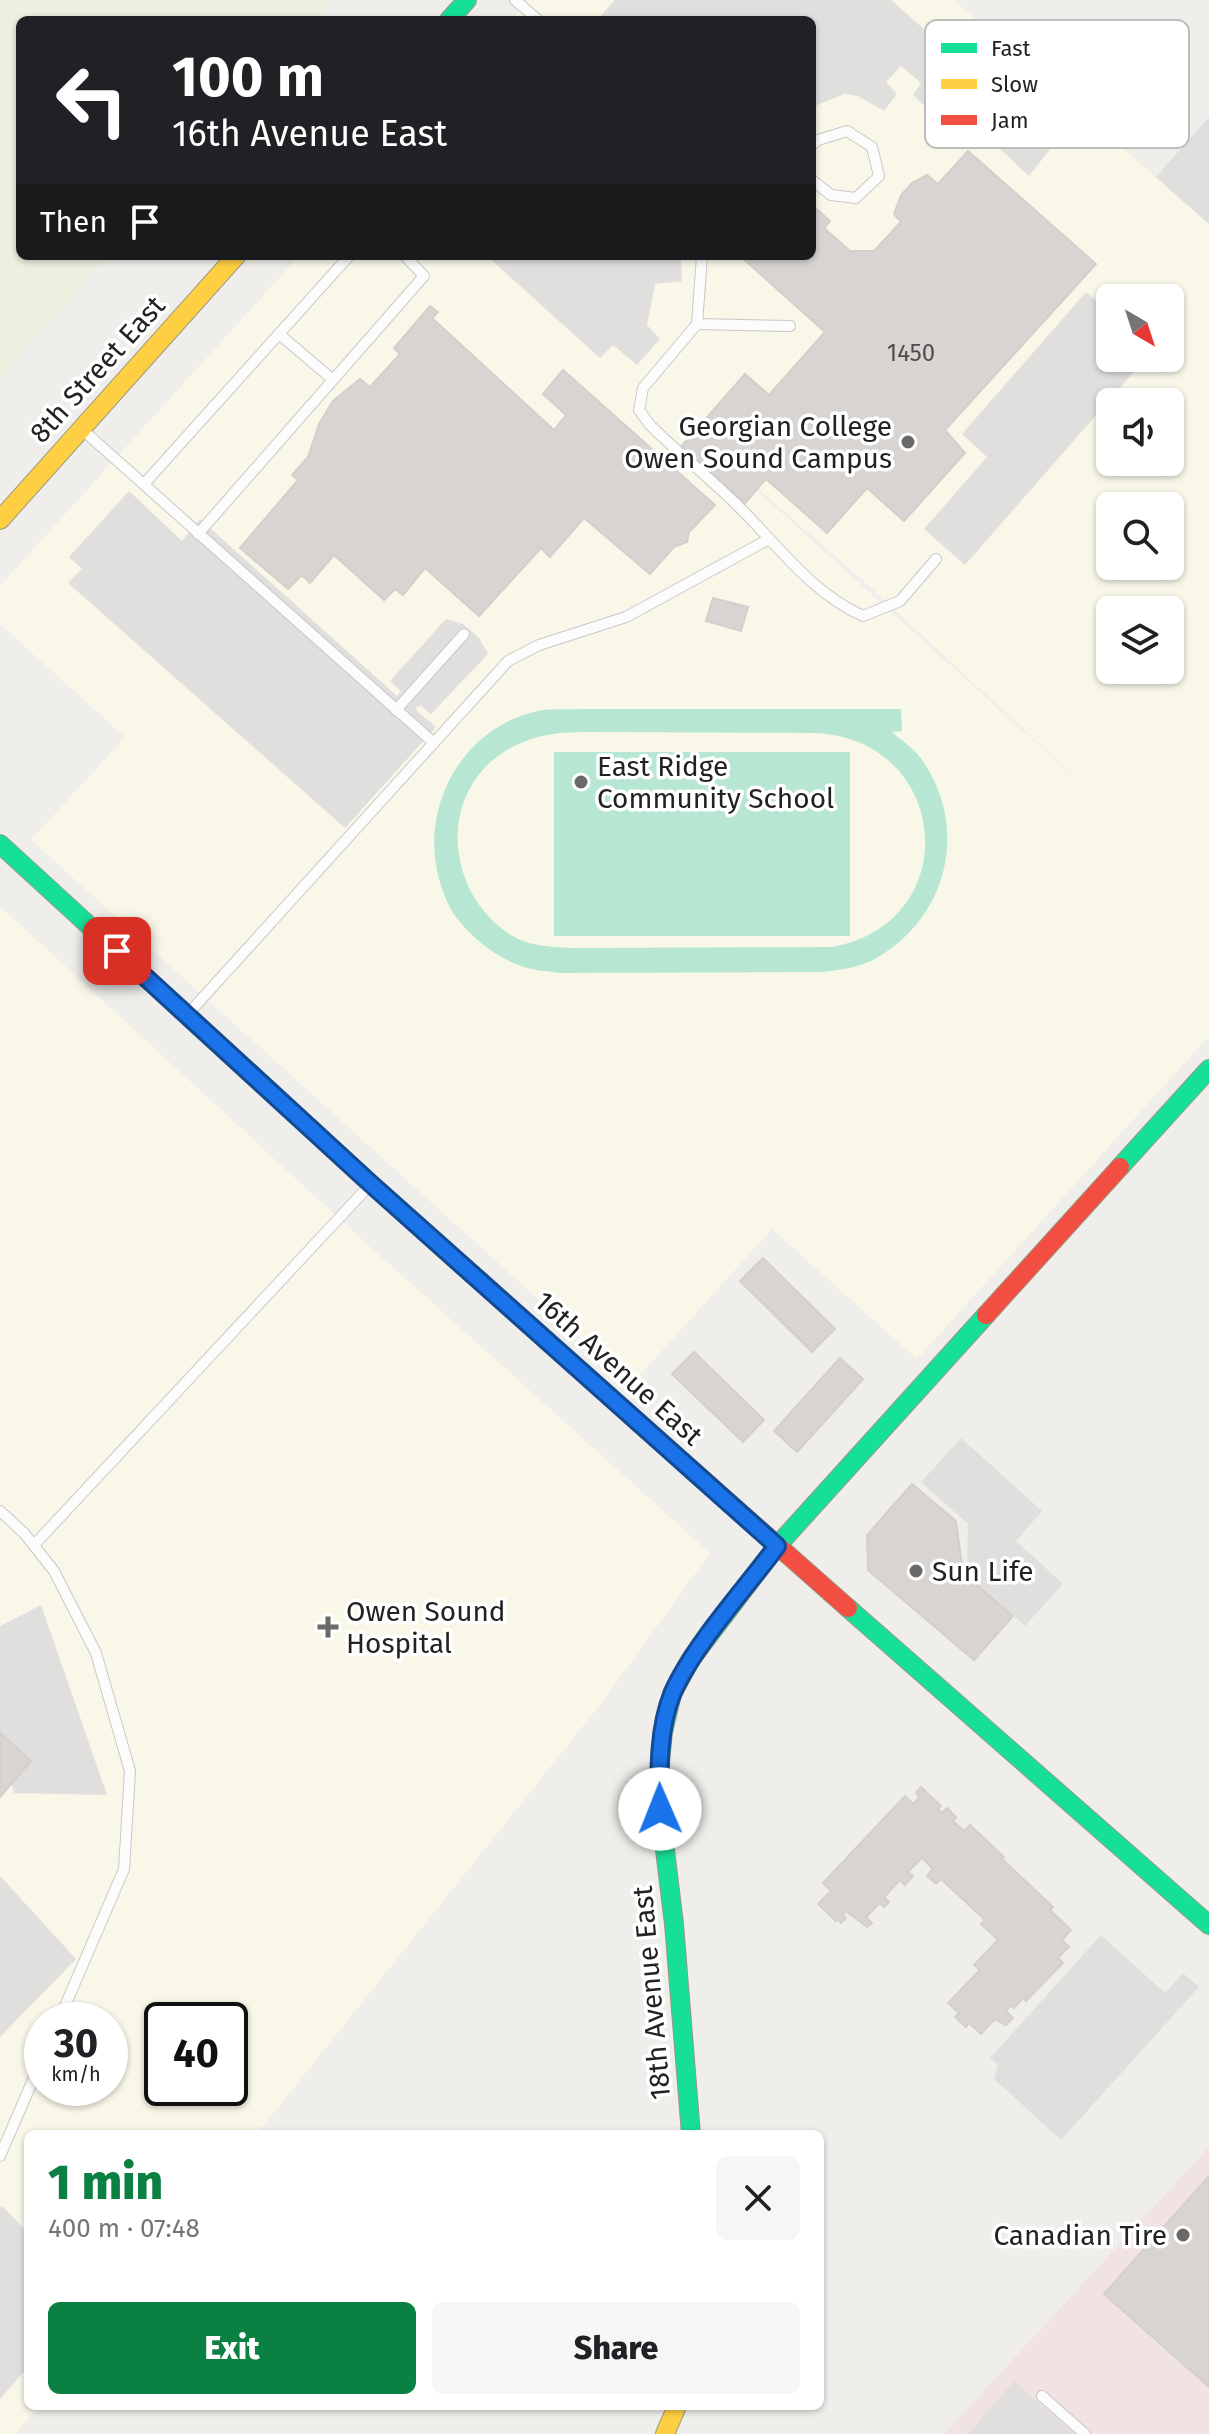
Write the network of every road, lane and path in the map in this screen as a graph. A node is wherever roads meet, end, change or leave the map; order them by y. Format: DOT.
graph roads {
  1 [pos="467,0"];
  2 [pos="515,0"];
  3 [pos="453,16"];
  4 [pos="533,16"];
  5 [pos="816,142"];
  6 [pos="816,183"];
  7 [pos="232,260"];
  8 [pos="345,260"];
  9 [pos="409,260"];
  10 [pos="702,260"];
  11 [pos="697,324"];
  12 [pos="790,326"];
  13 [pos="279,334"];
  14 [pos="332,379"];
  15 [pos="80,428"];
  16 [pos="144,484"];
  17 [pos="0,520"];
  18 [pos="198,534"];
  19 [pos="769,539"];
  20 [pos="936,559"];
  21 [pos="464,634"];
  22 [pos="396,710"];
  23 [pos="434,743"];
  24 [pos="0,844"];
  25 [pos="187,1015"];
  26 [pos="1209,1069"];
  27 [pos="371,1184"];
  28 [pos="0,1511"];
  29 [pos="34,1545"];
  30 [pos="777,1546"];
  31 [pos="1202,1915"];
  32 [pos="67,2002"];
  33 [pos="24,2101"];
  34 [pos="691,2130"];
  35 [pos="0,2156"];
  36 [pos="1042,2396"];
  37 [pos="675,2410"];
  38 [pos="665,2434"];
  39 [pos="1085,2434"];
  1 -- 3 [label="street"];
  2 -- 4 [label="lane"];
  5 -- 6 [label="lane"];
  7 -- 15 [label="street, 8th Street East"];
  8 -- 13 [label="lane"];
  9 -- 14 [label="lane"];
  10 -- 11 [label="lane"];
  11 -- 12 [label="lane"];
  11 -- 19 [label="lane"];
  13 -- 14 [label="lane"];
  13 -- 16 [label="lane"];
  14 -- 18 [label="lane"];
  15 -- 16 [label="lane"];
  15 -- 17 [label="street, 8th Street East"];
  16 -- 18 [label="lane"];
  18 -- 22 [label="lane"];
  19 -- 20 [label="lane"];
  19 -- 23 [label="lane"];
  21 -- 22 [label="lane"];
  22 -- 23 [label="lane"];
  23 -- 25 [label="lane"];
  24 -- 25 [label="street, 16th Avenue East"];
  25 -- 27 [label="street, 16th Avenue East"];
  26 -- 30 [label="street, 18th Avenue East"];
  27 -- 29 [label="lane"];
  27 -- 30 [label="street, 16th Avenue East"];
  28 -- 29 [label="lane"];
  29 -- 32 [label="lane"];
  30 -- 31 [label="street, 16th Avenue East"];
  30 -- 34 [label="street, 18th Avenue East"];
  33 -- 35 [label="lane"];
  36 -- 39 [label="lane"];
  37 -- 38 [label="street"];
}
